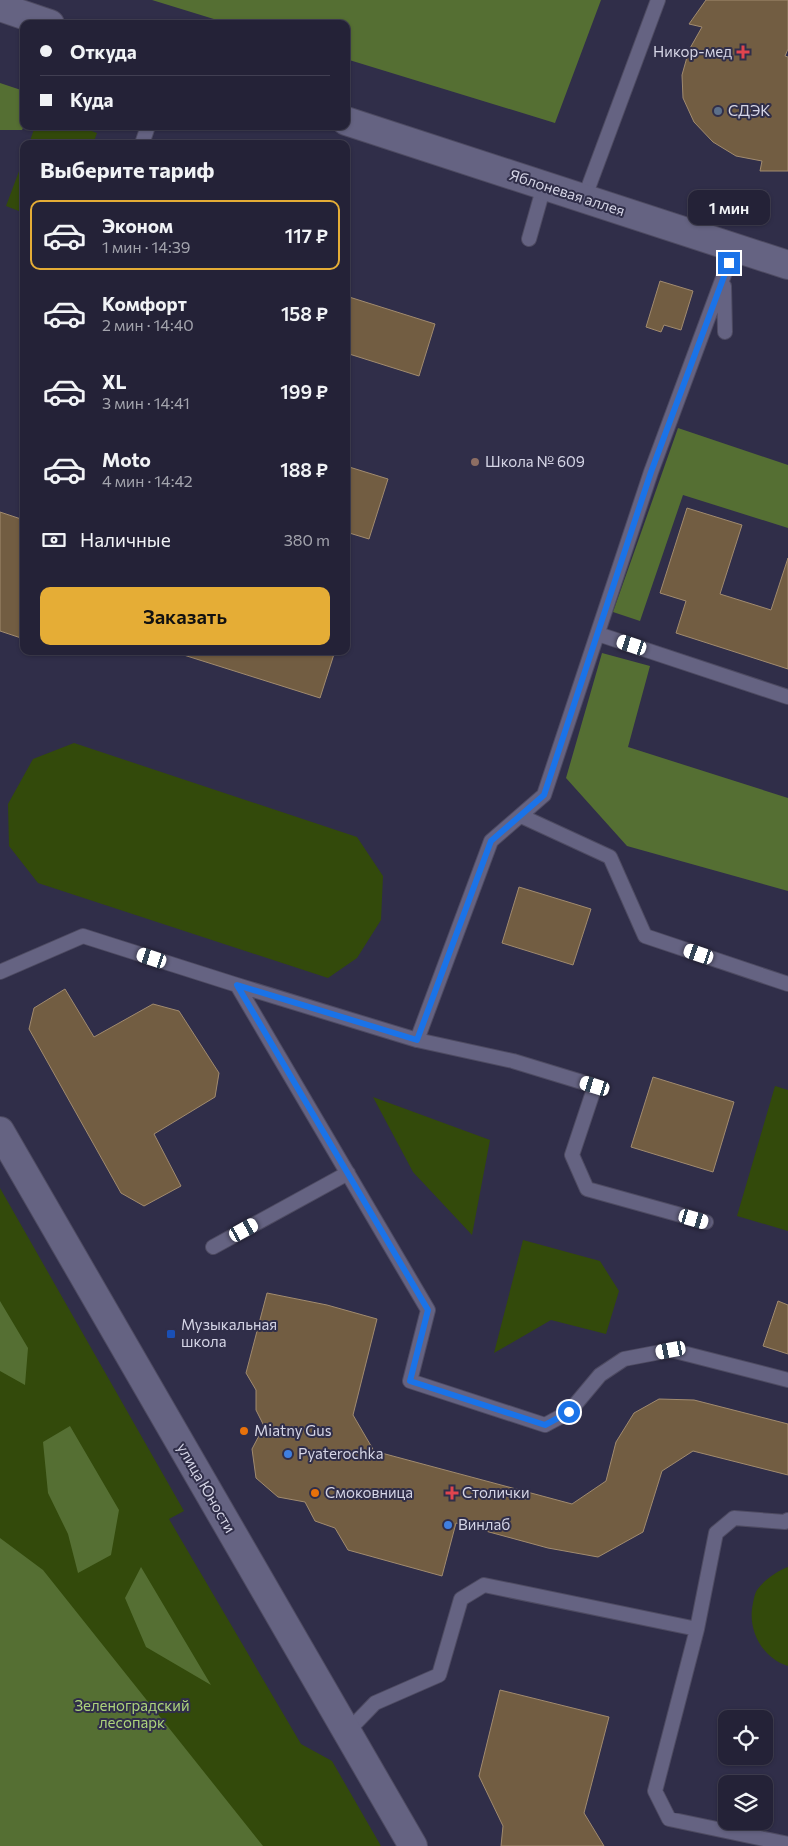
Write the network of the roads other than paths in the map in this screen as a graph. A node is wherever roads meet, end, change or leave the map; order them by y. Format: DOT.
graph roads {
  1 [pos="658,0"];
  2 [pos="0,7"];
  3 [pos="38,20"];
  4 [pos="350,122"];
  5 [pos="544,186"];
  6 [pos="584,199"];
  7 [pos="529,239"];
  8 [pos="734,248"];
  9 [pos="788,264"];
  10 [pos="723,278"];
  11 [pos="725,332"];
  12 [pos="598,634"];
  13 [pos="788,696"];
  14 [pos="520,816"];
  15 [pos="0,972"];
  16 [pos="788,984"];
  17 [pos="237,985"];
  18 [pos="417,1040"];
  19 [pos="0,1131"];
  20 [pos="348,1173"];
  21 [pos="706,1222"];
  22 [pos="213,1247"];
  23 [pos="788,1380"];
  24 [pos="788,1520"];
  25 [pos="697,1629"];
  26 [pos="346,1732"];
  27 [pos="788,1844"];
  28 [pos="413,1846"];
  1 -- 6 [label="lane"];
  2 -- 3 [label="street"];
  4 -- 5 [label="street, Яблоневая аллея"];
  5 -- 6 [label="street, Яблоневая аллея"];
  5 -- 7 [label="lane"];
  6 -- 8 [label="street, Яблоневая аллея"];
  8 -- 9 [label="street, Яблоневая аллея"];
  8 -- 10 [label="lane"];
  10 -- 11 [label="lane"];
  10 -- 12 [label="lane"];
  12 -- 13 [label="lane"];
  12 -- 14 [label="lane"];
  14 -- 16 [label="lane"];
  14 -- 18 [label="lane"];
  15 -- 17 [label="lane"];
  17 -- 18 [label="lane"];
  17 -- 20 [label="lane"];
  18 -- 21 [label="lane"];
  19 -- 26 [label="street, улица Юности"];
  20 -- 22 [label="lane"];
  20 -- 23 [label="lane"];
  24 -- 25 [label="lane"];
  25 -- 26 [label="lane"];
  25 -- 27 [label="lane"];
  26 -- 28 [label="street, улица Юности"];
}
